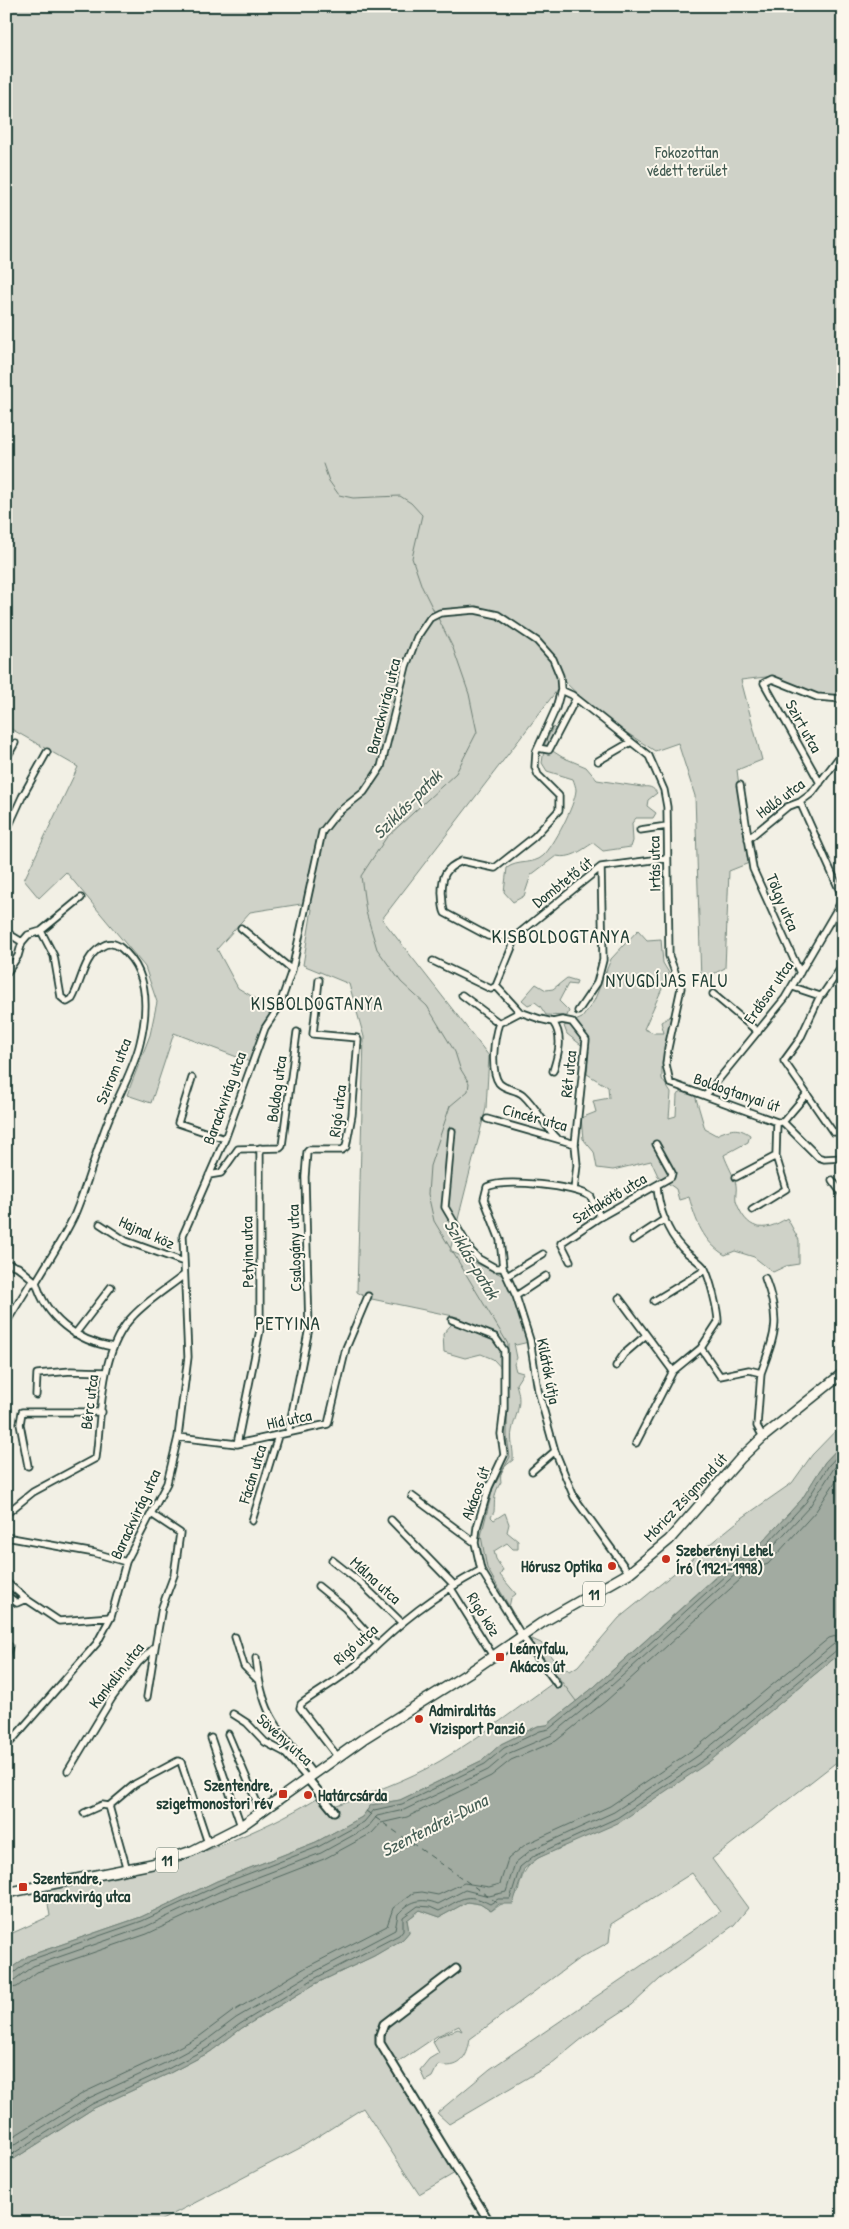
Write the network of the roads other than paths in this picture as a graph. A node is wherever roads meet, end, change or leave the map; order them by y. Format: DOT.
graph roads {
  1 [pos="561,690"];
  2 [pos="576,698"];
  3 [pos="843,699"];
  4 [pos="631,742"];
  5 [pos="15,743"];
  6 [pos="538,748"];
  7 [pos="47,752"];
  8 [pos="843,752"];
  9 [pos="6,759"];
  10 [pos="598,761"];
  11 [pos="820,783"];
  12 [pos="740,785"];
  13 [pos="800,802"];
  14 [pos="667,826"];
  15 [pos="640,830"];
  16 [pos="6,832"];
  17 [pos="748,839"];
  18 [pos="667,858"];
  19 [pos="601,867"];
  20 [pos="81,898"];
  21 [pos="843,898"];
  22 [pos="240,928"];
  23 [pos="41,931"];
  24 [pos="6,932"];
  25 [pos="517,935"];
  26 [pos="22,942"];
  27 [pos="433,961"];
  28 [pos="843,966"];
  29 [pos="292,970"];
  30 [pos="800,973"];
  31 [pos="6,974"];
  32 [pos="319,980"];
  33 [pos="496,986"];
  34 [pos="793,987"];
  35 [pos="713,994"];
  36 [pos="462,995"];
  37 [pos="820,996"];
  38 [pos="578,1011"];
  39 [pos="520,1012"];
  40 [pos="554,1022"];
  41 [pos="499,1023"];
  42 [pos="297,1032"];
  43 [pos="758,1032"];
  44 [pos="553,1071"];
  45 [pos="192,1078"];
  46 [pos="670,1082"];
  47 [pos="706,1095"];
  48 [pos="806,1095"];
  49 [pos="488,1119"];
  50 [pos="780,1122"];
  51 [pos="843,1128"];
  52 [pos="452,1131"];
  53 [pos="557,1138"];
  54 [pos="225,1139"];
  55 [pos="575,1144"];
  56 [pos="656,1144"];
  57 [pos="260,1148"];
  58 [pos="309,1150"];
  59 [pos="776,1156"];
  60 [pos="843,1158"];
  61 [pos="209,1175"];
  62 [pos="736,1177"];
  63 [pos="832,1180"];
  64 [pos="657,1185"];
  65 [pos="574,1190"];
  66 [pos="843,1195"];
  67 [pos="752,1210"];
  68 [pos="600,1217"];
  69 [pos="665,1219"];
  70 [pos="100,1224"];
  71 [pos="633,1240"];
  72 [pos="543,1254"];
  73 [pos="184,1262"];
  74 [pos="570,1262"];
  75 [pos="6,1263"];
  76 [pos="503,1268"];
  77 [pos="705,1270"];
  78 [pos="184,1275"];
  79 [pos="508,1276"];
  80 [pos="546,1276"];
  81 [pos="766,1278"];
  82 [pos="36,1282"];
  83 [pos="111,1287"];
  84 [pos="368,1296"];
  85 [pos="516,1296"];
  86 [pos="619,1298"];
  87 [pos="654,1301"];
  88 [pos="452,1320"];
  89 [pos="6,1323"];
  90 [pos="75,1334"];
  91 [pos="646,1335"];
  92 [pos="347,1337"];
  93 [pos="113,1347"];
  94 [pos="346,1348"];
  95 [pos="701,1348"];
  96 [pos="616,1366"];
  97 [pos="673,1371"];
  98 [pos="106,1372"];
  99 [pos="761,1373"];
  100 [pos="843,1373"];
  101 [pos="36,1395"];
  102 [pos="102,1412"];
  103 [pos="288,1433"];
  104 [pos="278,1436"];
  105 [pos="178,1437"];
  106 [pos="763,1437"];
  107 [pos="636,1443"];
  108 [pos="236,1444"];
  109 [pos="555,1452"];
  110 [pos="28,1466"];
  111 [pos="532,1471"];
  112 [pos="412,1496"];
  113 [pos="6,1514"];
  114 [pos="152,1515"];
  115 [pos="391,1520"];
  116 [pos="252,1521"];
  117 [pos="6,1537"];
  118 [pos="475,1543"];
  119 [pos="332,1560"];
  120 [pos="126,1562"];
  121 [pos="481,1570"];
  122 [pos="630,1572"];
  123 [pos="6,1582"];
  124 [pos="318,1586"];
  125 [pos="452,1586"];
  126 [pos="6,1595"];
  127 [pos="26,1599"];
  128 [pos="111,1616"];
  129 [pos="401,1622"];
  130 [pos="522,1636"];
  131 [pos="234,1637"];
  132 [pos="377,1644"];
  133 [pos="10,1646"];
  134 [pos="156,1647"];
  135 [pos="493,1656"];
  136 [pos="6,1658"];
  137 [pos="256,1658"];
  138 [pos="258,1680"];
  139 [pos="557,1684"];
  140 [pos="147,1697"];
  141 [pos="234,1714"];
  142 [pos="228,1734"];
  143 [pos="211,1738"];
  144 [pos="6,1747"];
  145 [pos="337,1756"];
  146 [pos="68,1771"];
  147 [pos="310,1776"];
  148 [pos="109,1806"];
  149 [pos="334,1810"];
  150 [pos="262,1812"];
  151 [pos="84,1813"];
  152 [pos="241,1826"];
  153 [pos="208,1843"];
  154 [pos="127,1870"];
  155 [pos="6,1893"];
  156 [pos="456,1969"];
  157 [pos="490,2223"];
  1 -- 2 [label="street, Irtás utca"];
  1 -- 6 [label="street"];
  1 -- 29 [label="street, Barackvirág utca"];
  2 -- 4 [label="street, Irtás utca"];
  2 -- 6 [label="street"];
  3 -- 11 [label="street, Szirt utca"];
  4 -- 10 [label="street"];
  4 -- 14 [label="street, Irtás utca"];
  5 -- 9 [label="street"];
  6 -- 25 [label="street"];
  7 -- 16 [label="street"];
  8 -- 11 [label="street, Holló utca"];
  11 -- 13 [label="street, Holló utca"];
  12 -- 17 [label="street, Tölgy utca"];
  13 -- 17 [label="street, Holló utca"];
  13 -- 21 [label="street"];
  14 -- 15 [label="street"];
  14 -- 18 [label="street, Irtás utca"];
  17 -- 30 [label="street, Tölgy utca"];
  18 -- 19 [label="street, Dombtető út"];
  18 -- 46 [label="street, Irtás utca"];
  19 -- 25 [label="street, Dombtető út"];
  19 -- 38 [label="street"];
  20 -- 23 [label="street"];
  21 -- 30 [label="street, Erdősor utca"];
  22 -- 29 [label="street"];
  23 -- 26 [label="street"];
  23 -- 82 [label="street, Szirom utca"];
  24 -- 26 [label="street"];
  25 -- 33 [label="street"];
  26 -- 31 [label="street"];
  27 -- 33 [label="street"];
  28 -- 37 [label="street"];
  29 -- 54 [label="street, Barackvirág utca"];
  30 -- 34 [label="street, Erdősor utca"];
  32 -- 58 [label="street, Rigó utca"];
  33 -- 39 [label="street"];
  34 -- 37 [label="street"];
  34 -- 43 [label="street, Erdősor utca"];
  35 -- 43 [label="street"];
  36 -- 41 [label="street"];
  37 -- 48 [label="street"];
  39 -- 40 [label="street, Rét utca"];
  39 -- 41 [label="street"];
  40 -- 44 [label="street"];
  40 -- 55 [label="street, Rét utca"];
  41 -- 53 [label="street"];
  42 -- 57 [label="street, Boldog utca"];
  43 -- 47 [label="street, Erdősor utca"];
  45 -- 54 [label="street"];
  46 -- 47 [label="street, Boldogtanyai út"];
  47 -- 50 [label="street, Boldogtanyai út"];
  48 -- 50 [label="street"];
  48 -- 51 [label="street"];
  49 -- 53 [label="street, Cincér utca"];
  50 -- 59 [label="street"];
  50 -- 60 [label="street, Boldogtanyai út"];
  52 -- 76 [label="street"];
  53 -- 55 [label="street, Cincér utca"];
  54 -- 61 [label="street, Barackvirág utca"];
  55 -- 65 [label="street"];
  56 -- 64 [label="street, Szitakötő utca"];
  57 -- 61 [label="street"];
  57 -- 108 [label="street, Petyina utca"];
  58 -- 103 [label="street, Csalogány utca"];
  59 -- 62 [label="street"];
  59 -- 67 [label="street"];
  61 -- 73 [label="street, Barackvirág utca"];
  63 -- 66 [label="street"];
  64 -- 68 [label="street, Szitakötő utca"];
  64 -- 69 [label="street"];
  65 -- 68 [label="street"];
  65 -- 76 [label="street"];
  68 -- 74 [label="street, Szitakötő utca"];
  69 -- 71 [label="street"];
  69 -- 77 [label="street"];
  70 -- 73 [label="street, Hajnal köz"];
  72 -- 79 [label="street"];
  73 -- 78 [label="street, Barackvirág utca"];
  75 -- 82 [label="street"];
  76 -- 79 [label="street, Kilátók útja"];
  77 -- 87 [label="street"];
  77 -- 95 [label="street"];
  78 -- 93 [label="street, Bérc utca"];
  78 -- 105 [label="street, Barackvirág utca"];
  79 -- 85 [label="street, Kilátók útja"];
  80 -- 85 [label="street"];
  81 -- 99 [label="street"];
  82 -- 89 [label="street, Szirom utca"];
  82 -- 90 [label="street"];
  83 -- 90 [label="street"];
  84 -- 94 [label="street, Híd utca"];
  85 -- 109 [label="street, Kilátók útja"];
  86 -- 91 [label="street"];
  88 -- 118 [label="street, Akácos út"];
  90 -- 93 [label="street"];
  91 -- 96 [label="street"];
  91 -- 97 [label="street"];
  92 -- 94 [label="street, Híd utca"];
  93 -- 98 [label="street, Bérc utca"];
  94 -- 103 [label="street, Híd utca"];
  95 -- 97 [label="street"];
  95 -- 99 [label="street"];
  97 -- 107 [label="street"];
  98 -- 101 [label="street"];
  98 -- 102 [label="street, Bérc utca"];
  99 -- 106 [label="street"];
  100 -- 106 [label="main road, Móricz Zsigmond út / 11"];
  102 -- 110 [label="street"];
  102 -- 113 [label="street, Bérc utca"];
  103 -- 104 [label="street, Híd utca"];
  104 -- 108 [label="street, Híd utca"];
  104 -- 116 [label="street, Fácán utca"];
  105 -- 108 [label="street, Híd utca"];
  105 -- 114 [label="street, Barackvirág utca"];
  106 -- 122 [label="main road, Móricz Zsigmond út / 11"];
  109 -- 111 [label="street"];
  109 -- 122 [label="street, Kilátók útja"];
  112 -- 118 [label="street"];
  114 -- 120 [label="street, Barackvirág utca"];
  114 -- 134 [label="street, Kankalin utca"];
  115 -- 125 [label="street, Rigó köz"];
  117 -- 120 [label="street"];
  118 -- 121 [label="street, Akácos út"];
  119 -- 129 [label="street, Málna utca"];
  120 -- 128 [label="street, Barackvirág utca"];
  121 -- 125 [label="street, Rigó utca"];
  121 -- 130 [label="street, Akácos út"];
  122 -- 130 [label="main road, Móricz Zsigmond út / 11"];
  123 -- 127 [label="street"];
  124 -- 132 [label="street"];
  125 -- 129 [label="street, Rigó utca"];
  125 -- 135 [label="street, Rigó köz"];
  126 -- 127 [label="street"];
  127 -- 128 [label="street"];
  128 -- 144 [label="street, Barackvirág utca"];
  129 -- 132 [label="street, Rigó utca"];
  130 -- 135 [label="main road, Móricz Zsigmond út / 11"];
  130 -- 139 [label="street, Akácos út"];
  131 -- 138 [label="street"];
  132 -- 145 [label="street, Rigó utca"];
  133 -- 136 [label="street"];
  134 -- 140 [label="street"];
  134 -- 146 [label="street, Kankalin utca"];
  135 -- 145 [label="main road, Móricz Zsigmond út / 11"];
  137 -- 138 [label="street"];
  138 -- 147 [label="street"];
  141 -- 147 [label="street, Sövény utca"];
  142 -- 150 [label="street"];
  143 -- 152 [label="street"];
  145 -- 147 [label="main road, Móricz Zsigmond út / 11"];
  147 -- 149 [label="street, Sövény utca"];
  147 -- 150 [label="main road, 11"];
  148 -- 151 [label="street"];
  148 -- 153 [label="street"];
  148 -- 154 [label="street"];
  150 -- 152 [label="main road, 11"];
  152 -- 153 [label="main road, 11"];
  153 -- 154 [label="main road, 11"];
  154 -- 155 [label="main road, 11"];
  156 -- 157 [label="street"];
}
